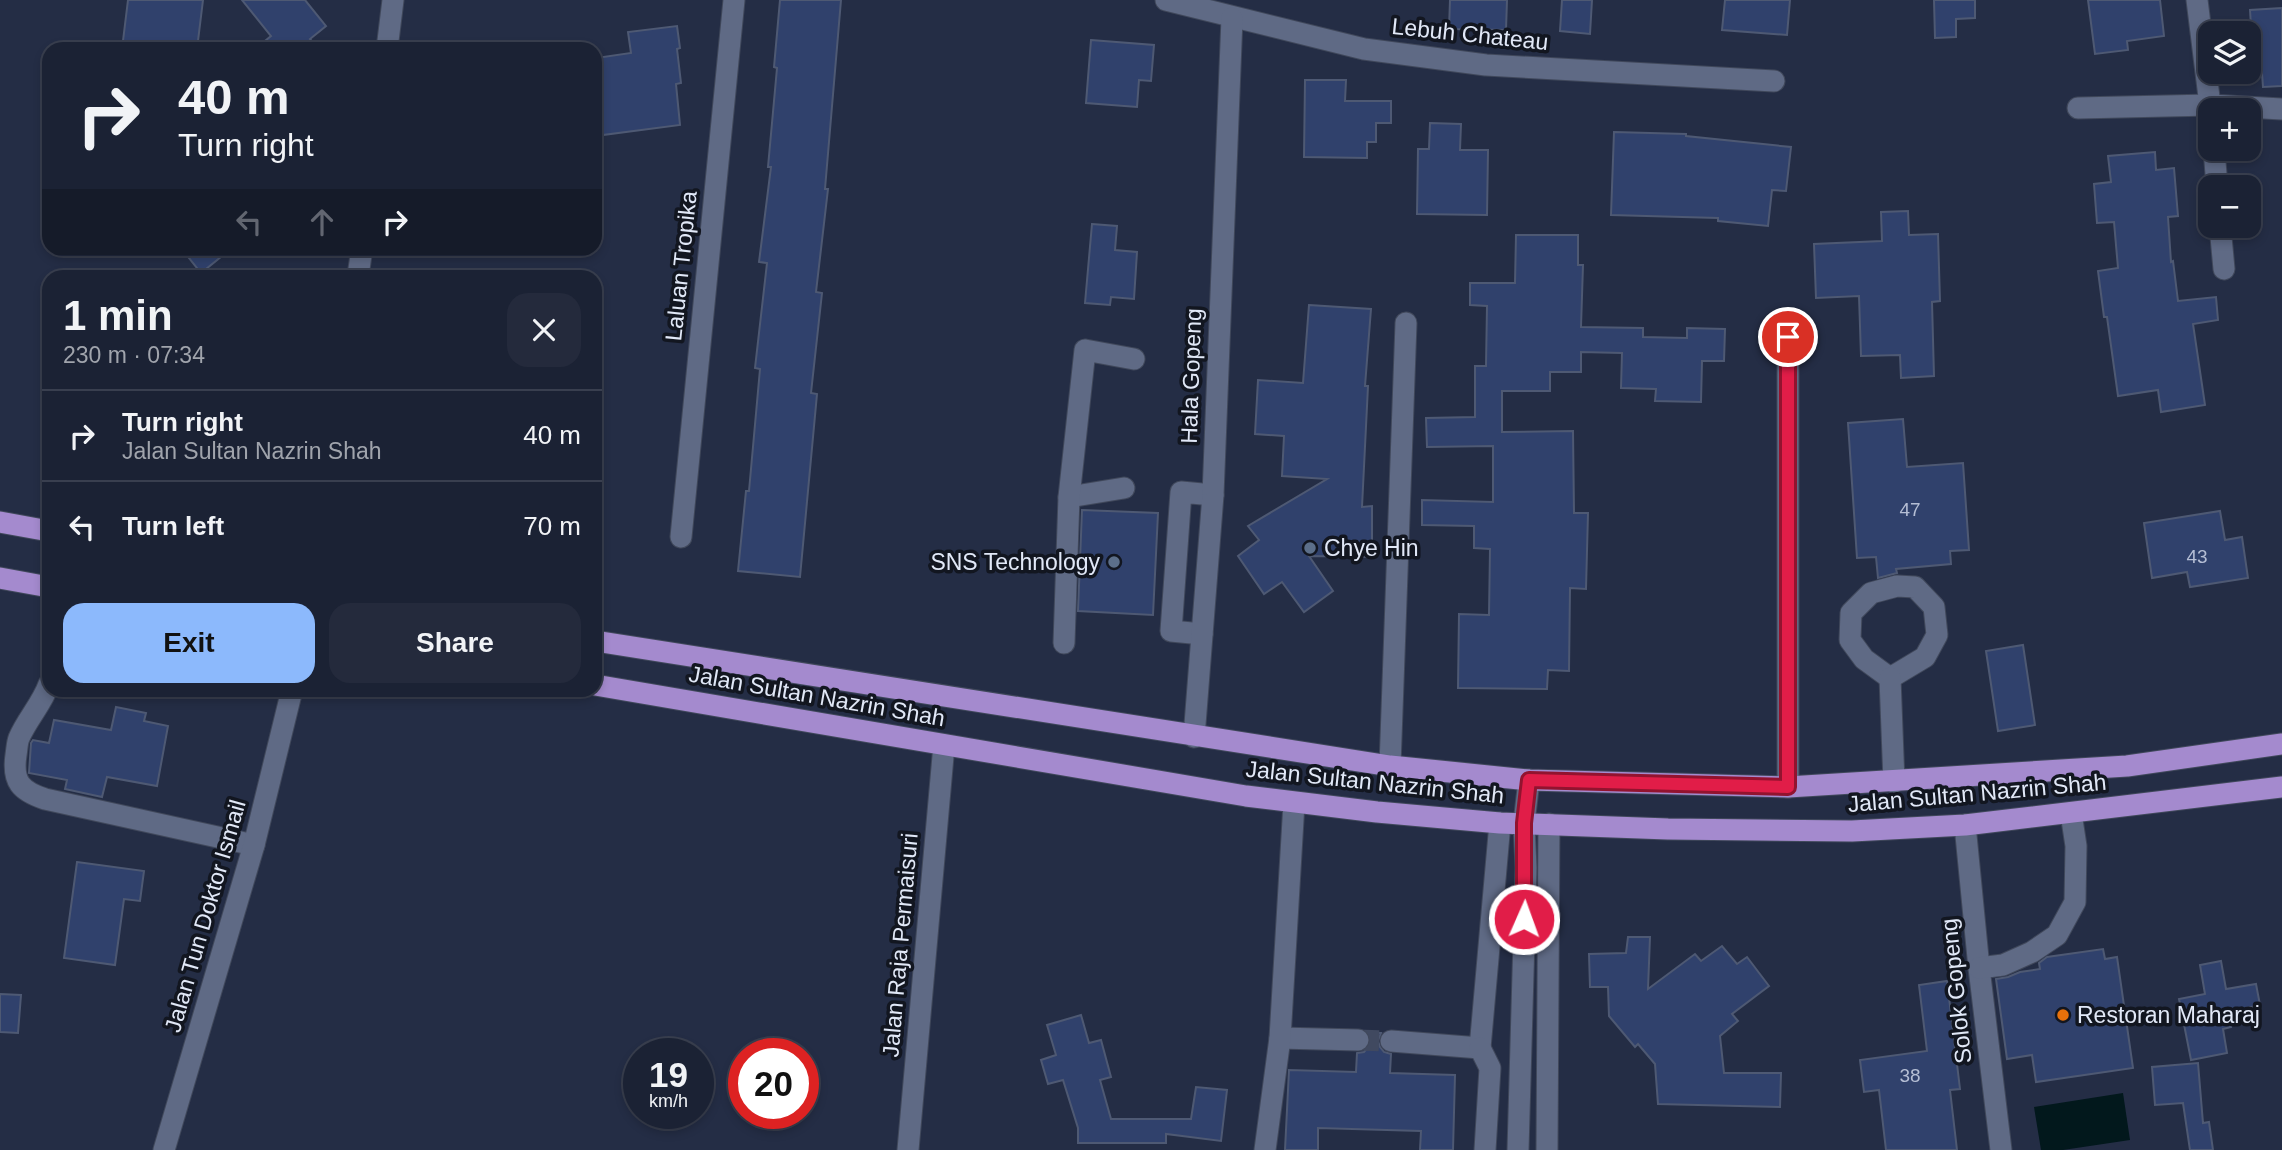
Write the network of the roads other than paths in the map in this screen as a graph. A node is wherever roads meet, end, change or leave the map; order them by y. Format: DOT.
graph roads {
  1 [pos="393,0"];
  2 [pos="734,0"];
  3 [pos="1166,0"];
  4 [pos="2197,0"];
  5 [pos="1232,18"];
  6 [pos="388,42"];
  7 [pos="1774,82"];
  8 [pos="2209,98"];
  9 [pos="2078,108"];
  10 [pos="2198,108"];
  11 [pos="2261,109"];
  12 [pos="2282,109"];
  13 [pos="2221,238"];
  14 [pos="2224,269"];
  15 [pos="1406,323"];
  16 [pos="1788,337"];
  17 [pos="1134,359"];
  18 [pos="1124,488"];
  19 [pos="1213,495"];
  20 [pos="1069,497"];
  21 [pos="0,522"];
  22 [pos="42,530"];
  23 [pos="681,537"];
  24 [pos="0,578"];
  25 [pos="42,586"];
  26 [pos="1202,634"];
  27 [pos="602,643"];
  28 [pos="1064,643"];
  29 [pos="1890,678"];
  30 [pos="602,686"];
  31 [pos="43,697"];
  32 [pos="293,697"];
  33 [pos="1194,737"];
  34 [pos="2282,744"];
  35 [pos="944,745"];
  36 [pos="1390,766"];
  37 [pos="1529,780"];
  38 [pos="1894,782"];
  39 [pos="1788,787"];
  40 [pos="2282,787"];
  41 [pos="1294,803"];
  42 [pos="2071,813"];
  43 [pos="1500,823"];
  44 [pos="1524,823"];
  45 [pos="1549,824"];
  46 [pos="1965,825"];
  47 [pos="254,845"];
  48 [pos="1979,968"];
  49 [pos="1280,1038"];
  50 [pos="1358,1040"];
  51 [pos="1391,1041"];
  52 [pos="1480,1048"];
  53 [pos="164,1150"];
  54 [pos="908,1150"];
  55 [pos="1265,1150"];
  56 [pos="1485,1150"];
  57 [pos="1518,1150"];
  58 [pos="1548,1150"];
  59 [pos="2001,1150"];
  1 -- 6 [label="street"];
  2 -- 23 [label="street, Laluan Tropika"];
  3 -- 5 [label="street, Lebuh Chateau"];
  4 -- 8 [label="street"];
  5 -- 7 [label="street, Lebuh Chateau"];
  5 -- 19 [label="street, Hala Gopeng"];
  9 -- 10 [label="street"];
  11 -- 12 [label="street"];
  13 -- 14 [label="street"];
  15 -- 36 [label="street"];
  16 -- 39 [label="street"];
  17 -- 20 [label="street"];
  18 -- 20 [label="street"];
  19 -- 26 [label="street, Hala Gopeng"];
  19 -- 26 [label="street"];
  20 -- 28 [label="street"];
  21 -- 22 [label="highway"];
  24 -- 25 [label="highway"];
  26 -- 33 [label="street, Hala Gopeng"];
  27 -- 33 [label="highway, Jalan Sultan Nazrin Shah"];
  29 -- 29 [label="street"];
  29 -- 38 [label="street"];
  30 -- 35 [label="highway, Jalan Sultan Nazrin Shah"];
  31 -- 47 [label="street"];
  32 -- 47 [label="street, Jalan Tun Doktor Ismail"];
  33 -- 36 [label="highway, Jalan Sultan Nazrin Shah"];
  34 -- 38 [label="highway, Jalan Sultan Nazrin Shah"];
  35 -- 41 [label="highway, Jalan Sultan Nazrin Shah"];
  35 -- 54 [label="street, Jalan Raja Permaisuri"];
  36 -- 37 [label="highway, Jalan Sultan Nazrin Shah"];
  37 -- 39 [label="highway, Jalan Sultan Nazrin Shah"];
  37 -- 44 [label="street"];
  38 -- 39 [label="highway, Jalan Sultan Nazrin Shah"];
  40 -- 42 [label="highway, Jalan Sultan Nazrin Shah"];
  41 -- 43 [label="highway, Jalan Sultan Nazrin Shah"];
  41 -- 49 [label="street"];
  42 -- 46 [label="highway, Jalan Sultan Nazrin Shah"];
  42 -- 48 [label="street"];
  43 -- 44 [label="highway, Jalan Sultan Nazrin Shah"];
  43 -- 52 [label="street"];
  44 -- 45 [label="highway, Jalan Sultan Nazrin Shah"];
  44 -- 57 [label="street"];
  45 -- 46 [label="highway, Jalan Sultan Nazrin Shah"];
  45 -- 58 [label="street"];
  46 -- 48 [label="street, Solok Gopeng"];
  47 -- 53 [label="street, Jalan Tun Doktor Ismail"];
  48 -- 59 [label="street, Solok Gopeng"];
  49 -- 50 [label="street"];
  49 -- 55 [label="street"];
  51 -- 52 [label="street"];
  52 -- 56 [label="street"];
}
